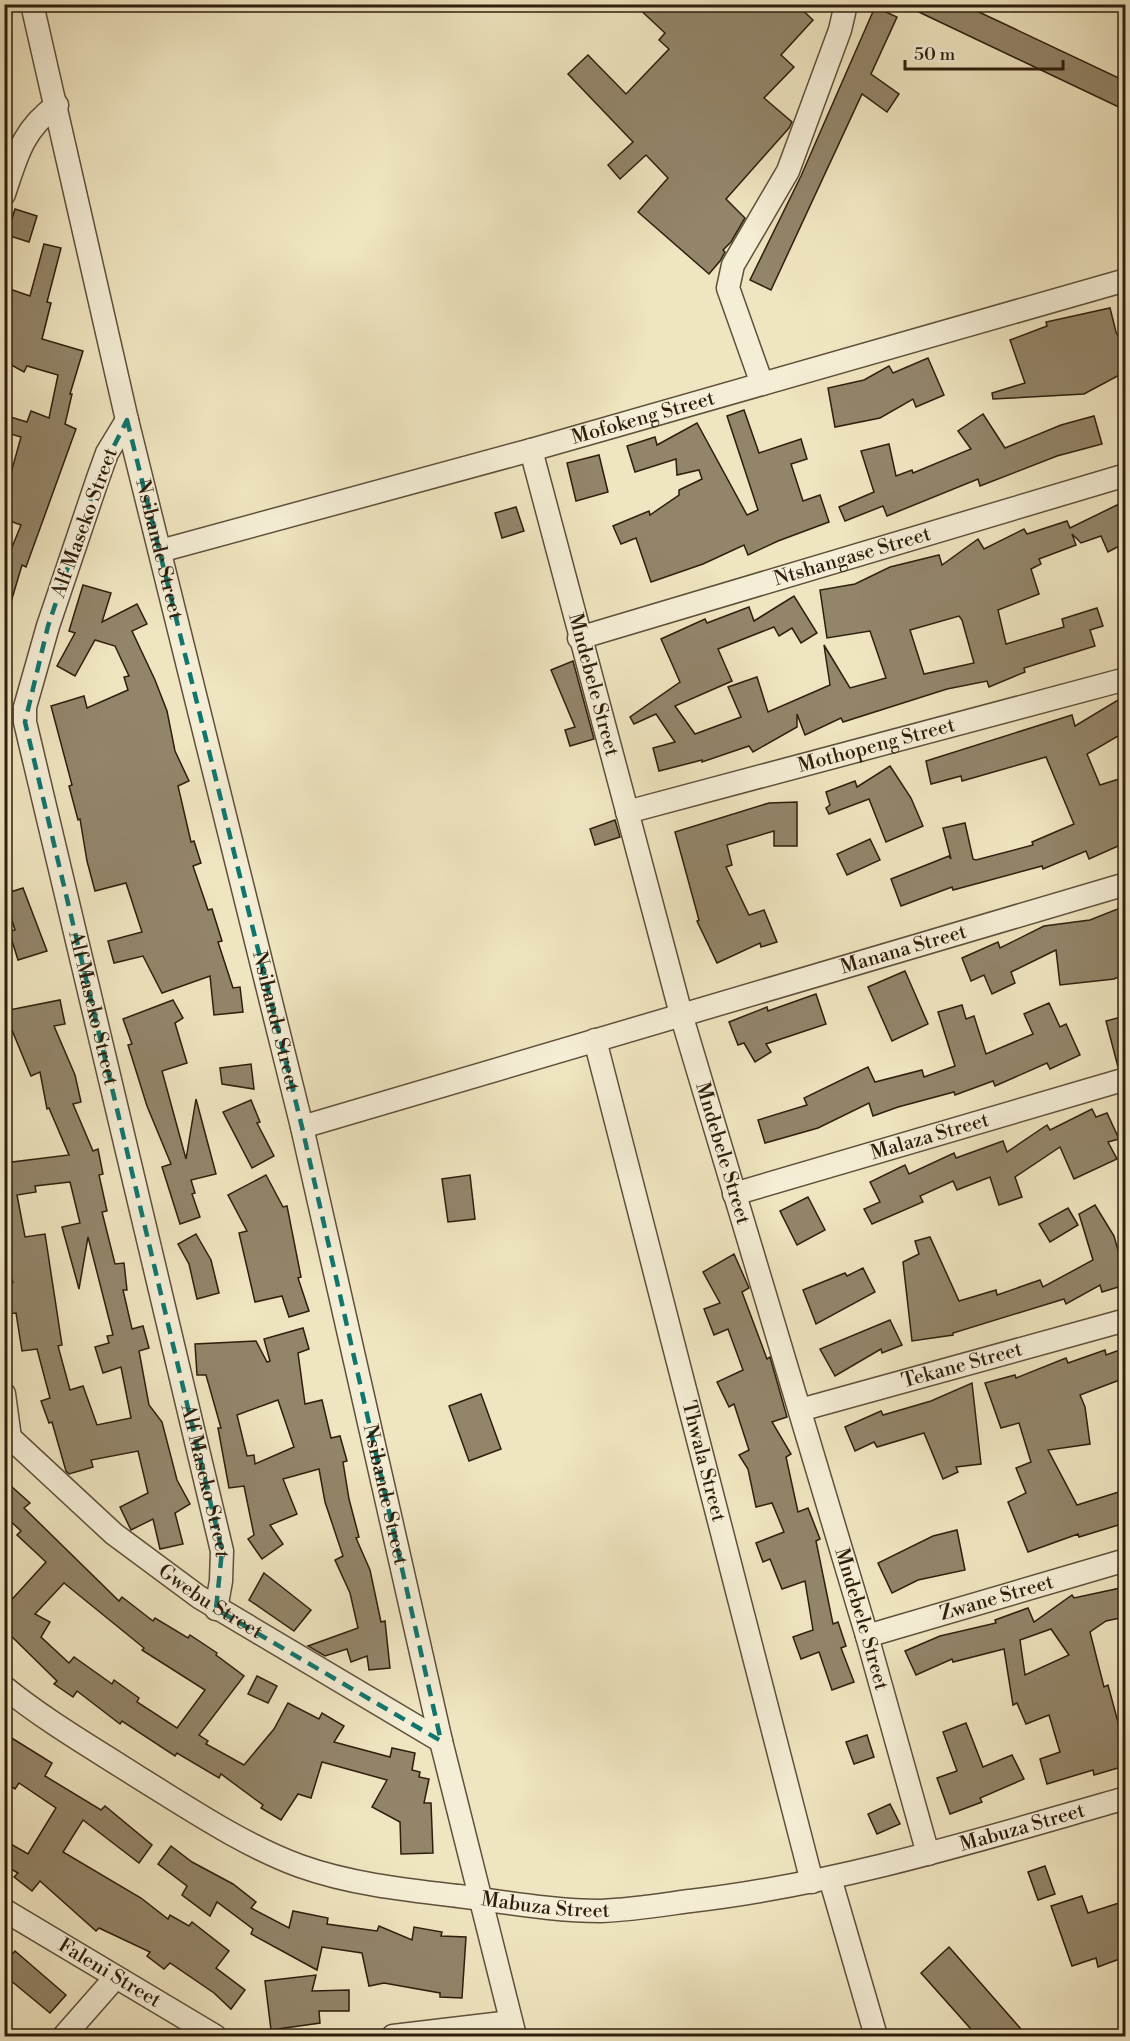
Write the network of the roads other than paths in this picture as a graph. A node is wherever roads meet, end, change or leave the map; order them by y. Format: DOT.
graph roads {
  1 [pos="32,4"];
  2 [pos="846,4"];
  3 [pos="57,105"];
  4 [pos="4,194"];
  5 [pos="1125,282"];
  6 [pos="762,384"];
  7 [pos="127,420"];
  8 [pos="531,450"];
  9 [pos="1125,475"];
  10 [pos="160,551"];
  11 [pos="579,638"];
  12 [pos="1125,679"];
  13 [pos="627,812"];
  14 [pos="1125,884"];
  15 [pos="681,1014"];
  16 [pos="595,1040"];
  17 [pos="1125,1079"];
  18 [pos="302,1127"];
  19 [pos="734,1194"];
  20 [pos="1125,1320"];
  21 [pos="4,1394"];
  22 [pos="800,1410"];
  23 [pos="7,1435"];
  24 [pos="1125,1560"];
  25 [pos="216,1609"];
  26 [pos="867,1636"];
  27 [pos="4,1687"];
  28 [pos="441,1741"];
  29 [pos="1125,1798"];
  30 [pos="928,1854"];
  31 [pos="821,1880"];
  32 [pos="482,1899"];
  33 [pos="4,1910"];
  34 [pos="115,1978"];
  35 [pos="513,2029"];
  36 [pos="64,2037"];
  37 [pos="215,2037"];
  38 [pos="393,2037"];
  39 [pos="876,2037"];
  1 -- 3 [label="street, Nsibande Street"];
  2 -- 6 [label="street"];
  3 -- 4 [label="street"];
  3 -- 7 [label="street, Nsibande Street"];
  5 -- 6 [label="street, Mofokeng Street"];
  6 -- 8 [label="street, Mofokeng Street"];
  7 -- 10 [label="street, Nsibande Street"];
  7 -- 25 [label="street, Alf Maseko Street"];
  8 -- 10 [label="street, Mofokeng Street"];
  8 -- 11 [label="street, Mndebele Street"];
  9 -- 11 [label="street, Ntshangase Street"];
  10 -- 18 [label="street, Nsibande Street"];
  11 -- 13 [label="street, Mndebele Street"];
  12 -- 13 [label="street, Mothopeng Street"];
  13 -- 15 [label="street, Mndebele Street"];
  14 -- 15 [label="street, Manana Street"];
  15 -- 16 [label="street, Manana Street"];
  15 -- 19 [label="street, Mndebele Street"];
  16 -- 18 [label="street, Manana Street"];
  16 -- 31 [label="street, Thwala Street"];
  17 -- 19 [label="street, Malaza Street"];
  18 -- 28 [label="street, Nsibande Street"];
  19 -- 22 [label="street, Mndebele Street"];
  20 -- 22 [label="street, Tekane Street"];
  21 -- 23 [label="street"];
  22 -- 26 [label="street, Mndebele Street"];
  23 -- 25 [label="street, Gwebu Street"];
  24 -- 26 [label="street, Zwane Street"];
  25 -- 28 [label="street, Gwebu Street"];
  26 -- 30 [label="street, Mndebele Street"];
  27 -- 32 [label="street, Mabuza Street"];
  28 -- 32 [label="street, Nsibande Street"];
  29 -- 30 [label="street, Mabuza Street"];
  30 -- 31 [label="street, Mabuza Street"];
  31 -- 32 [label="street, Mabuza Street"];
  31 -- 39 [label="street, Thwala Street"];
  32 -- 35 [label="street, Nsibande Street"];
  33 -- 34 [label="street, Faleni Street"];
  34 -- 36 [label="street"];
  34 -- 37 [label="street, Faleni Street"];
  35 -- 38 [label="street"];
}
